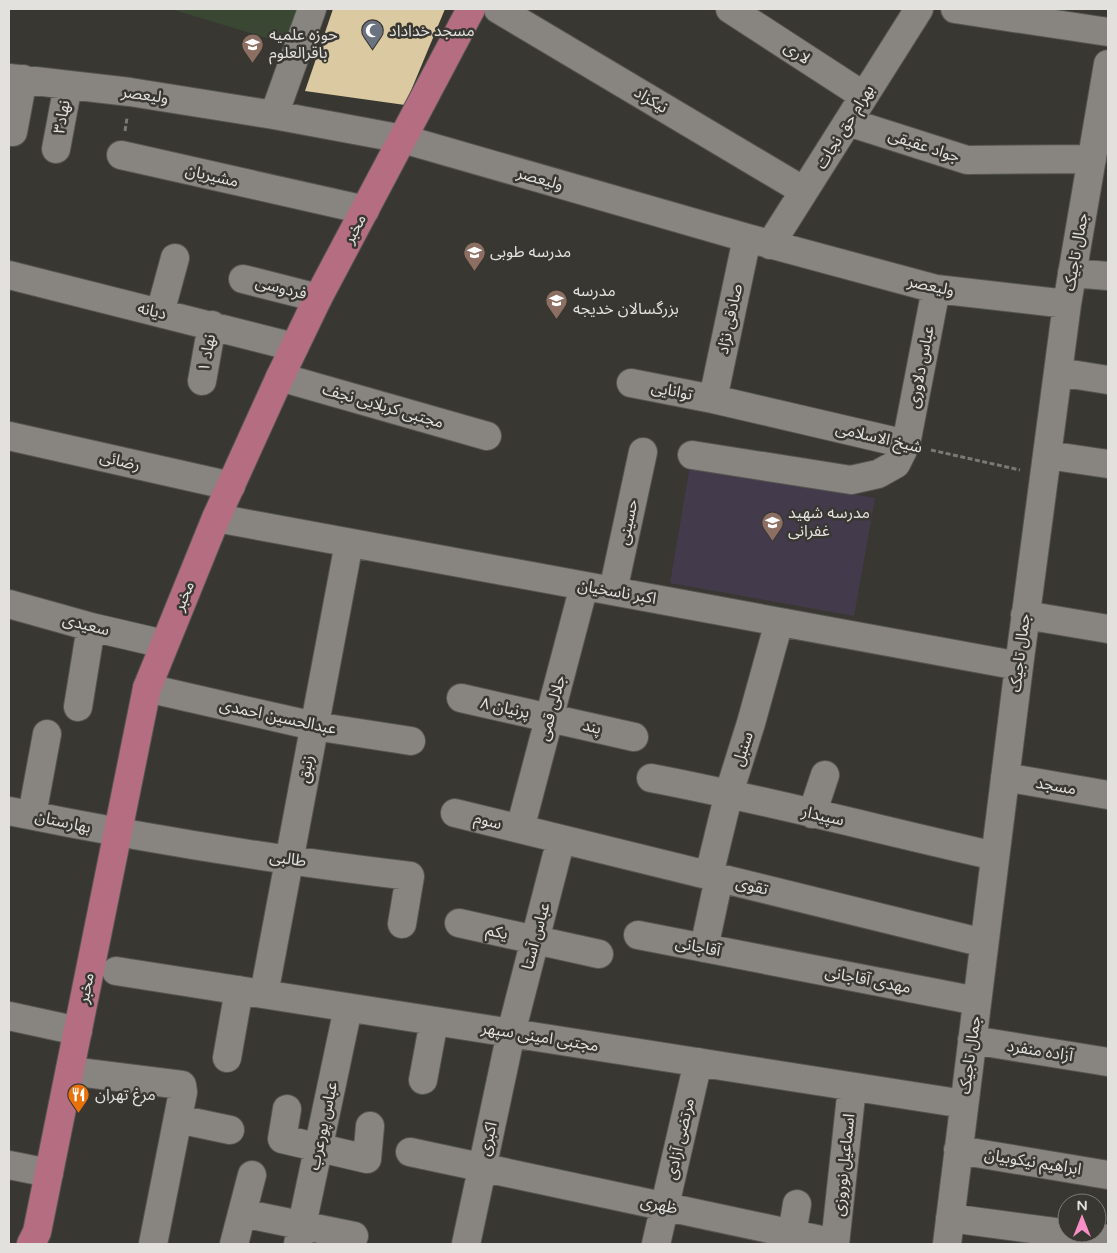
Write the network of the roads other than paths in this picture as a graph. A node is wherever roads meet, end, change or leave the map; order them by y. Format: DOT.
graph roads {
  1 [pos="312,9"];
  2 [pos="471,9"];
  3 [pos="498,9"];
  4 [pos="730,9"];
  5 [pos="919,9"];
  6 [pos="955,9"];
  7 [pos="1108,32"];
  8 [pos="1108,64"];
  9 [pos="16,79"];
  10 [pos="68,85"];
  11 [pos="864,96"];
  12 [pos="274,115"];
  13 [pos="848,122"];
  14 [pos="13,132"];
  15 [pos="403,139"];
  16 [pos="56,149"];
  17 [pos="121,155"];
  18 [pos="1092,159"];
  19 [pos="804,191"];
  20 [pos="1097,196"];
  21 [pos="365,210"];
  22 [pos="758,241"];
  23 [pos="175,258"];
  24 [pos="1072,273"];
  25 [pos="9,275"];
  26 [pos="1108,276"];
  27 [pos="243,279"];
  28 [pos="936,289"];
  29 [pos="318,298"];
  30 [pos="1067,304"];
  31 [pos="160,313"];
  32 [pos="212,326"];
  33 [pos="294,347"];
  34 [pos="1058,372"];
  35 [pos="280,377"];
  36 [pos="1108,380"];
  37 [pos="202,381"];
  38 [pos="631,383"];
  39 [pos="714,399"];
  40 [pos="9,436"];
  41 [pos="487,436"];
  42 [pos="906,444"];
  43 [pos="643,452"];
  44 [pos="692,454"];
  45 [pos="1108,464"];
  46 [pos="1046,465"];
  47 [pos="231,486"];
  48 [pos="216,518"];
  49 [pos="349,543"];
  50 [pos="584,586"];
  51 [pos="613,591"];
  52 [pos="9,604"];
  53 [pos="1025,615"];
  54 [pos="779,622"];
  55 [pos="92,627"];
  56 [pos="1108,629"];
  57 [pos="164,644"];
  58 [pos="1019,666"];
  59 [pos="146,688"];
  60 [pos="461,698"];
  61 [pos="78,707"];
  62 [pos="550,717"];
  63 [pos="314,726"];
  64 [pos="47,734"];
  65 [pos="634,737"];
  66 [pos="411,740"];
  67 [pos="825,775"];
  68 [pos="1005,777"];
  69 [pos="651,778"];
  70 [pos="729,793"];
  71 [pos="1108,795"];
  72 [pos="20,813"];
  73 [pos="455,813"];
  74 [pos="812,814"];
  75 [pos="520,829"];
  76 [pos="117,833"];
  77 [pos="561,839"];
  78 [pos="995,856"];
  79 [pos="289,860"];
  80 [pos="714,877"];
  81 [pos="459,923"];
  82 [pos="402,924"];
  83 [pos="638,935"];
  84 [pos="535,941"];
  85 [pos="984,943"];
  86 [pos="704,948"];
  87 [pos="599,954"];
  88 [pos="759,960"];
  89 [pos="116,971"];
  90 [pos="252,992"];
  91 [pos="977,1001"];
  92 [pos="348,1008"];
  93 [pos="9,1016"];
  94 [pos="434,1021"];
  95 [pos="78,1031"];
  96 [pos="511,1033"];
  97 [pos="972,1040"];
  98 [pos="227,1058"];
  99 [pos="698,1062"];
  100 [pos="1108,1062"];
  101 [pos="70,1071"];
  102 [pos="423,1080"];
  103 [pos="852,1086"];
  104 [pos="964,1104"];
  105 [pos="287,1109"];
  106 [pos="178,1119"];
  107 [pos="370,1126"];
  108 [pos="230,1130"];
  109 [pos="318,1148"];
  110 [pos="958,1150"];
  111 [pos="410,1152"];
  112 [pos="9,1165"];
  113 [pos="482,1167"];
  114 [pos="49,1173"];
  115 [pos="252,1174"];
  116 [pos="1108,1175"];
  117 [pos="797,1204"];
  118 [pos="665,1206"];
  119 [pos="242,1213"];
  120 [pos="950,1218"];
  121 [pos="792,1234"];
  122 [pos="300,1235"];
  123 [pos="354,1236"];
  124 [pos="1108,1239"];
  125 [pos="36,1240"];
  126 [pos="152,1244"];
  127 [pos="234,1244"];
  128 [pos="466,1244"];
  129 [pos="656,1244"];
  130 [pos="835,1244"];
  131 [pos="947,1244"];
  1 -- 12 [label="street"];
  2 -- 15 [label="main road, مخبر"];
  3 -- 19 [label="street, نیکزاد"];
  4 -- 11 [label="street, لاری"];
  5 -- 11 [label="street, بهرام حق نجات"];
  6 -- 7 [label="street"];
  8 -- 18 [label="street, جمال تاجیک"];
  9 -- 10 [label="street, ولیعصر"];
  9 -- 14 [label="street"];
  10 -- 12 [label="street, ولیعصر"];
  10 -- 16 [label="street, نهاد۳"];
  11 -- 13 [label="street, بهرام حق نجات"];
  12 -- 15 [label="street, ولیعصر"];
  13 -- 18 [label="street, جواد عقیقی"];
  13 -- 19 [label="street, بهرام حق نجات"];
  15 -- 21 [label="main road, مخبر"];
  15 -- 22 [label="street, ولیعصر"];
  17 -- 21 [label="street, مشیریان"];
  18 -- 20 [label="street, جمال تاجیک"];
  19 -- 22 [label="street, بهرام حق نجات"];
  20 -- 24 [label="street, جمال تاجیک"];
  21 -- 29 [label="main road, مخبر"];
  22 -- 28 [label="street, ولیعصر"];
  22 -- 39 [label="street, صادقی نژاد"];
  23 -- 31 [label="street"];
  24 -- 26 [label="street"];
  24 -- 30 [label="street, جمال تاجیک"];
  25 -- 31 [label="street, دیانه"];
  27 -- 29 [label="street, فردوسی"];
  28 -- 30 [label="street, ولیعصر"];
  28 -- 42 [label="street, عباس دلاوری"];
  29 -- 33 [label="main road, مخبر"];
  30 -- 34 [label="street, جمال تاجیک"];
  31 -- 32 [label="street, دیانه"];
  32 -- 33 [label="street, دیانه"];
  32 -- 37 [label="street, نهاد ۱"];
  33 -- 35 [label="main road, مخبر"];
  34 -- 36 [label="street"];
  34 -- 46 [label="street, جمال تاجیک"];
  35 -- 41 [label="street, مجتبی کربلایی نجف"];
  35 -- 47 [label="main road, مخبر"];
  38 -- 39 [label="street, توانایی"];
  39 -- 42 [label="street, شیخ الاسلامی"];
  40 -- 47 [label="street, رضائی"];
  42 -- 44 [label="street, عباس دلاوری"];
  43 -- 51 [label="street, حسینی"];
  45 -- 46 [label="street"];
  46 -- 53 [label="street, جمال تاجیک"];
  47 -- 48 [label="main road, مخبر"];
  48 -- 49 [label="street, اکبر ناسخیان"];
  48 -- 57 [label="main road, مخبر"];
  49 -- 50 [label="street, اکبر ناسخیان"];
  49 -- 63 [label="street, زنبق"];
  50 -- 51 [label="street, اکبر ناسخیان"];
  50 -- 62 [label="street, جلالی قمی"];
  51 -- 54 [label="street, اکبر ناسخیان"];
  52 -- 55 [label="street, سعیدی"];
  53 -- 56 [label="street"];
  53 -- 58 [label="street, جمال تاجیک"];
  54 -- 58 [label="street, اکبر ناسخیان"];
  54 -- 70 [label="street, سنبل"];
  55 -- 57 [label="street, سعیدی"];
  55 -- 61 [label="street"];
  57 -- 59 [label="main road, مخبر"];
  58 -- 68 [label="street, جمال تاجیک"];
  59 -- 63 [label="street, عبدالحسین احمدی"];
  59 -- 76 [label="main road, مخبر"];
  60 -- 62 [label="street, پرنیان ۸"];
  62 -- 65 [label="street, پند"];
  62 -- 75 [label="street, جلالی قمی"];
  63 -- 66 [label="street, عبدالحسین احمدی"];
  63 -- 79 [label="street, زنبق"];
  64 -- 72 [label="street"];
  67 -- 74 [label="street"];
  68 -- 71 [label="street, مسجد"];
  68 -- 78 [label="street, جمال تاجیک"];
  69 -- 70 [label="street, سپیدار"];
  70 -- 74 [label="street, سپیدار"];
  70 -- 80 [label="street, سنبل"];
  72 -- 76 [label="street, بهارستان"];
  73 -- 75 [label="street, سوم"];
  74 -- 78 [label="street, سپیدار"];
  75 -- 77 [label="street, تقوی"];
  76 -- 79 [label="street, طالبی"];
  76 -- 95 [label="main road, مخبر"];
  77 -- 80 [label="street, تقوی"];
  77 -- 84 [label="street, عباس آستا"];
  78 -- 85 [label="street, جمال تاجیک"];
  79 -- 82 [label="street, طالبی"];
  79 -- 90 [label="street, زنبق"];
  80 -- 85 [label="street, تقوی"];
  80 -- 86 [label="street, سنبل"];
  81 -- 84 [label="street, یکم"];
  83 -- 86 [label="street, آقاجانی"];
  84 -- 87 [label="street, یکم"];
  84 -- 96 [label="street, عباس آستا"];
  85 -- 91 [label="street, جمال تاجیک"];
  86 -- 88 [label="street, آقاجانی"];
  88 -- 91 [label="street, مهدی آقاجانی"];
  89 -- 90 [label="street, مجتبی امینی سپهر"];
  90 -- 92 [label="street, مجتبی امینی سپهر"];
  90 -- 98 [label="street, زنبق"];
  91 -- 97 [label="street, جمال تاجیک"];
  92 -- 94 [label="street, مجتبی امینی سپهر"];
  92 -- 109 [label="street, عباس پورعرب"];
  93 -- 95 [label="street"];
  94 -- 96 [label="street, مجتبی امینی سپهر"];
  94 -- 102 [label="street"];
  95 -- 101 [label="main road, مخبر"];
  96 -- 99 [label="street, مجتبی امینی سپهر"];
  96 -- 113 [label="street, اکبری"];
  97 -- 100 [label="street, آزاده منفرد"];
  97 -- 104 [label="street, جمال تاجیک"];
  99 -- 103 [label="street, مجتبی امینی سپهر"];
  99 -- 118 [label="street, مرتضی آزادی"];
  101 -- 106 [label="street"];
  101 -- 114 [label="main road, مخبر"];
  103 -- 104 [label="street, مجتبی امینی سپهر"];
  103 -- 130 [label="street, اسماعیل نوروزی"];
  104 -- 110 [label="street, جمال تاجیک"];
  105 -- 109 [label="street"];
  106 -- 108 [label="street"];
  106 -- 126 [label="street"];
  107 -- 109 [label="street"];
  109 -- 122 [label="street, عباس پورعرب"];
  110 -- 116 [label="street, ابراهیم نیکوبیان"];
  110 -- 120 [label="street, جمال تاجیک"];
  111 -- 113 [label="street, ظهری"];
  112 -- 114 [label="street"];
  113 -- 118 [label="street, ظهری"];
  113 -- 128 [label="street, اکبری"];
  114 -- 125 [label="main road, مخبر"];
  115 -- 119 [label="street"];
  117 -- 121 [label="street"];
  118 -- 121 [label="street, ظهری"];
  118 -- 129 [label="street, مرتضی آزادی"];
  119 -- 122 [label="street"];
  119 -- 127 [label="street"];
  120 -- 124 [label="street"];
  120 -- 131 [label="street, جمال تاجیک"];
  121 -- 130 [label="street, ظهری"];
  122 -- 123 [label="street"];
}
